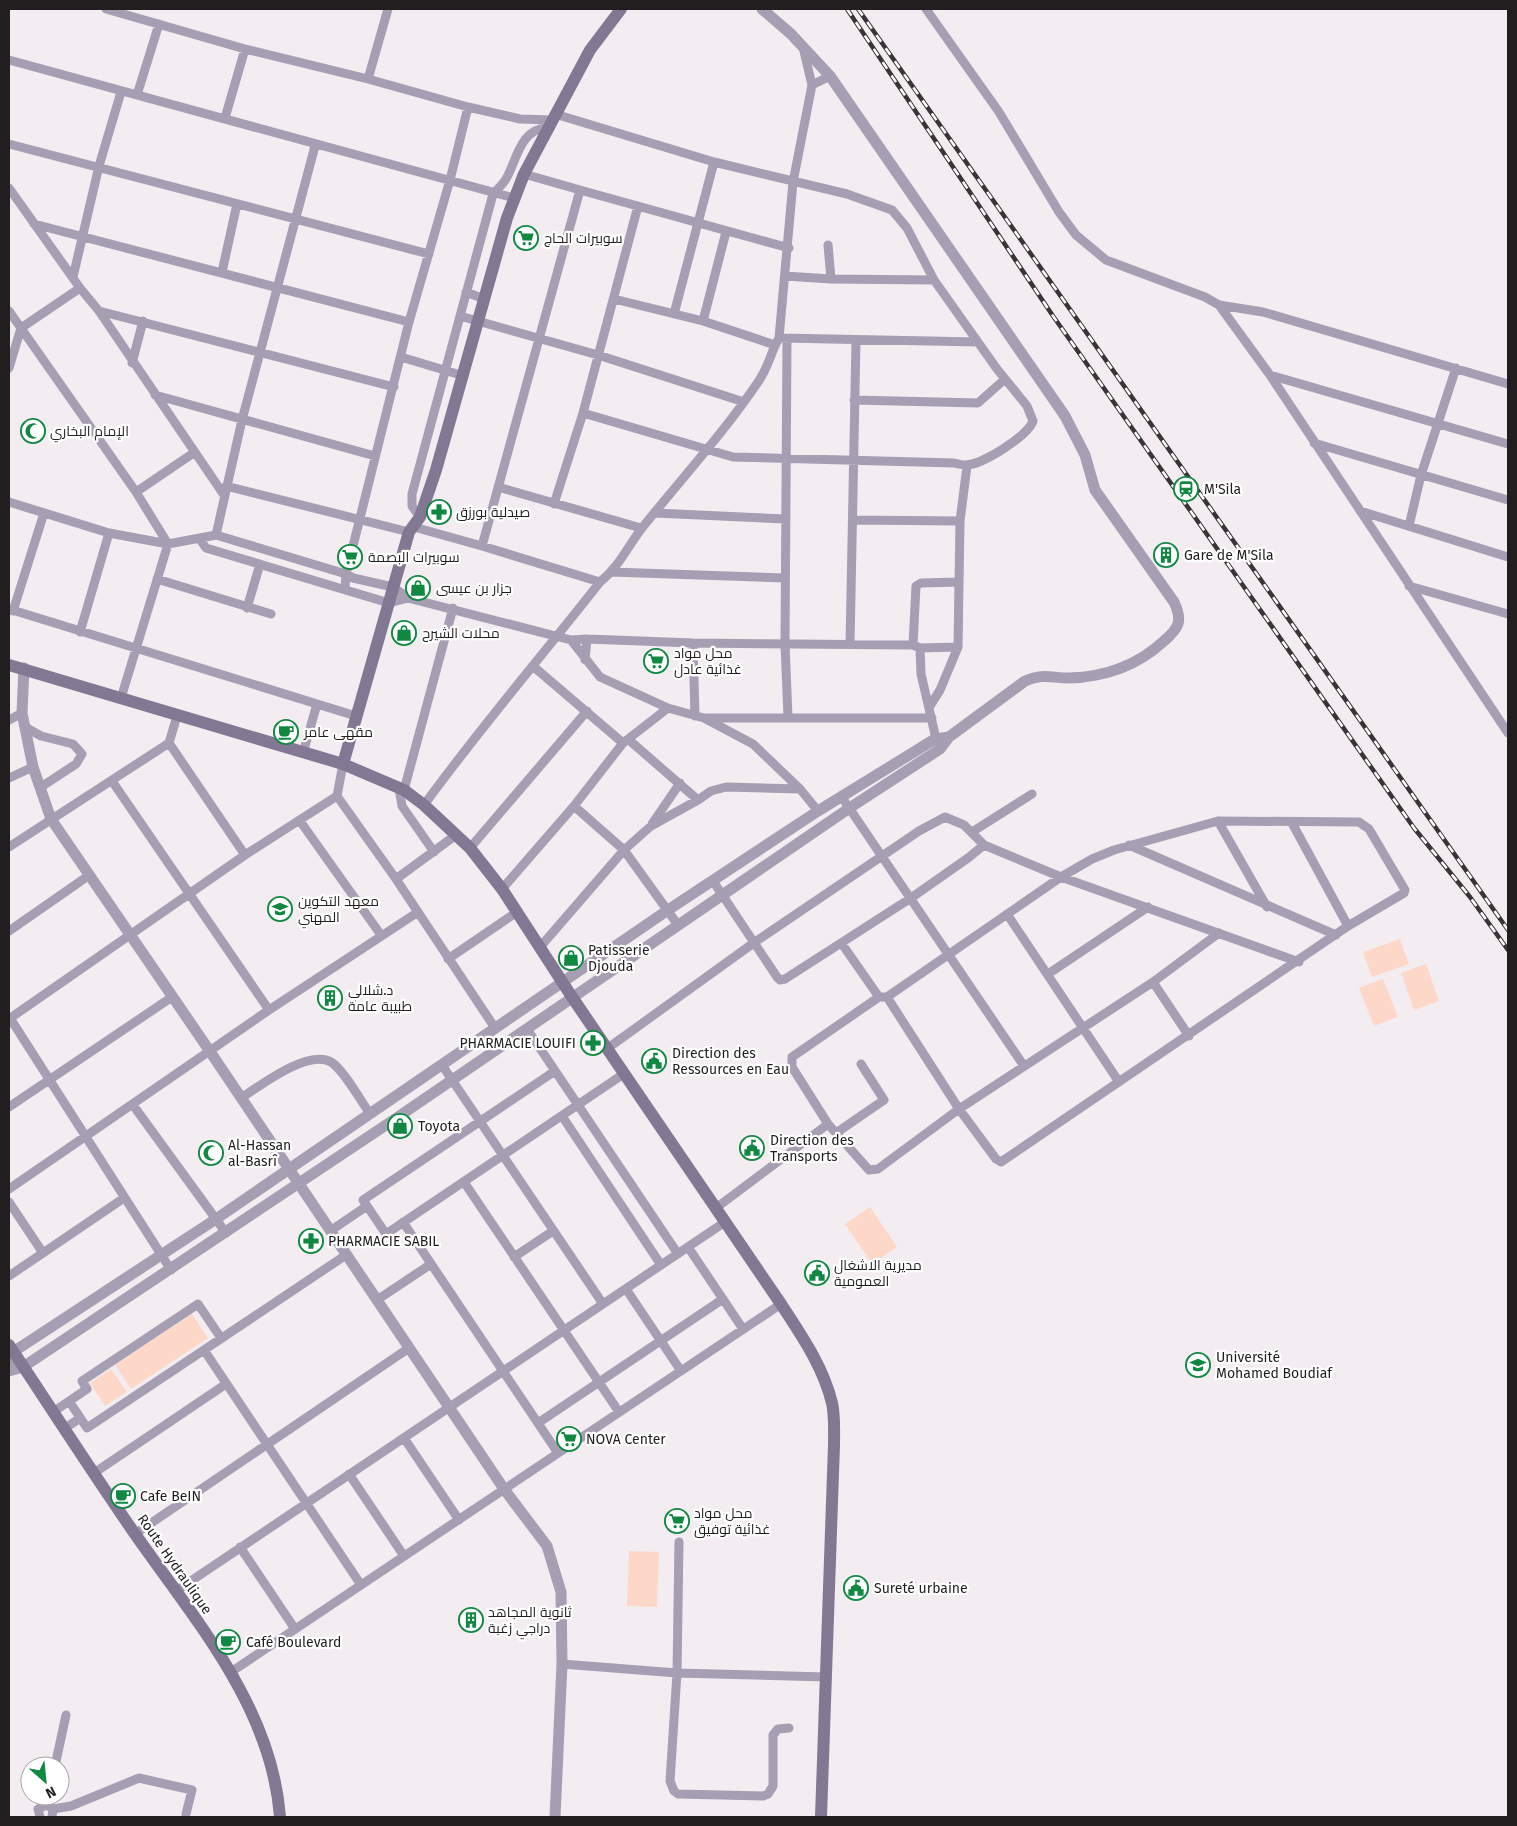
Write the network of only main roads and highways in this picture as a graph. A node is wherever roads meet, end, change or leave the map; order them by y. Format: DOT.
graph roads {
  1 [pos="621,9"];
  2 [pos="9,665"];
  3 [pos="344,764"];
  4 [pos="11,1348"];
  5 [pos="280,1817"];
  6 [pos="821,1817"];
  1 -- 3 [label="main road"];
  2 -- 3 [label="main road"];
  3 -- 6 [label="main road"];
  4 -- 5 [label="main road, Route Hydraulique"];
}
